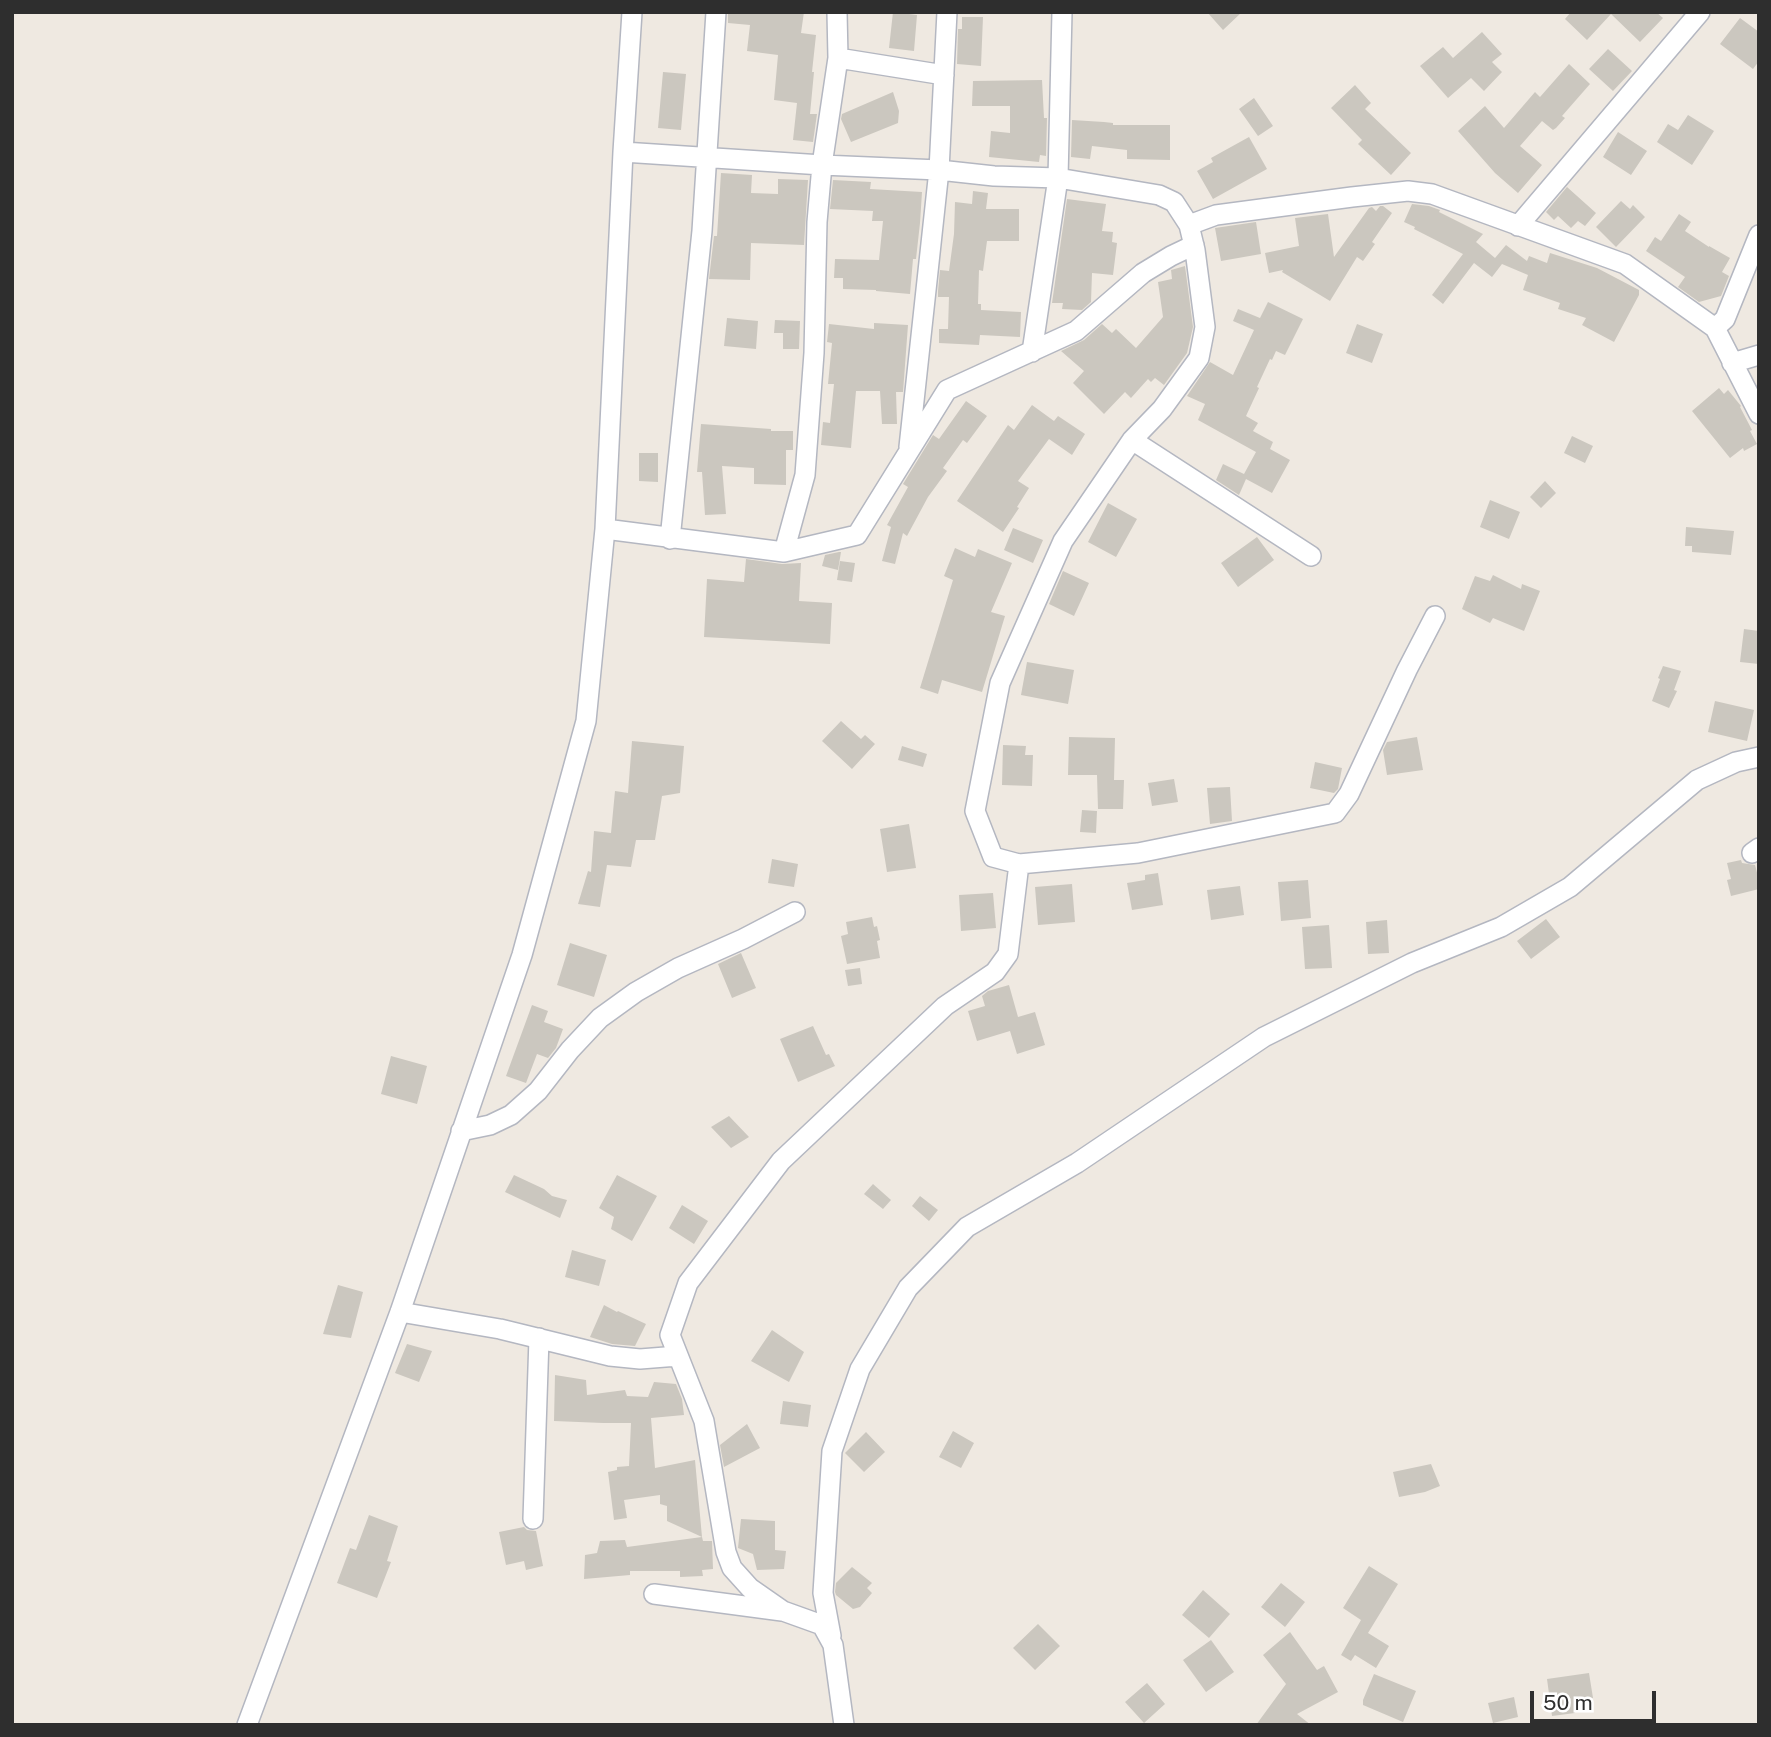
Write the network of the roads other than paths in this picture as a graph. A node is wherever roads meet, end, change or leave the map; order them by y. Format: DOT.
graph roads {
  1 [pos="632,12"];
  2 [pos="716,12"];
  3 [pos="836,12"];
  4 [pos="947,12"];
  5 [pos="1062,12"];
  6 [pos="1700,12"];
  7 [pos="838,58"];
  8 [pos="944,75"];
  9 [pos="623,152"];
  10 [pos="705,157"];
  11 [pos="822,165"];
  12 [pos="939,170"];
  13 [pos="1058,178"];
  14 [pos="1189,225"];
  15 [pos="1518,226"];
  16 [pos="1759,235"];
  17 [pos="1194,245"];
  18 [pos="1715,328"];
  19 [pos="1032,352"];
  20 [pos="1759,355"];
  21 [pos="1732,363"];
  22 [pos="1759,414"];
  23 [pos="1132,440"];
  24 [pos="908,452"];
  25 [pos="605,529"];
  26 [pos="670,538"];
  27 [pos="784,552"];
  28 [pos="1311,556"];
  29 [pos="1435,617"];
  30 [pos="1759,757"];
  31 [pos="1019,864"];
  32 [pos="795,912"];
  33 [pos="461,1131"];
  34 [pos="400,1312"];
  35 [pos="539,1338"];
  36 [pos="678,1356"];
  37 [pos="533,1519"];
  38 [pos="654,1594"];
  39 [pos="783,1611"];
  40 [pos="833,1645"];
  41 [pos="247,1725"];
  42 [pos="844,1725"];
  1 -- 9 [label="street"];
  2 -- 10 [label="street"];
  3 -- 7 [label="street"];
  4 -- 8 [label="street"];
  5 -- 13 [label="street"];
  6 -- 15 [label="street"];
  7 -- 8 [label="street"];
  7 -- 11 [label="street"];
  8 -- 12 [label="street"];
  9 -- 10 [label="street"];
  9 -- 25 [label="street"];
  10 -- 11 [label="street"];
  10 -- 26 [label="street"];
  11 -- 12 [label="street"];
  11 -- 27 [label="street"];
  12 -- 13 [label="street"];
  12 -- 24 [label="street"];
  13 -- 14 [label="street"];
  13 -- 19 [label="street"];
  14 -- 15 [label="street"];
  14 -- 17 [label="street"];
  15 -- 18 [label="street"];
  16 -- 18 [label="street"];
  17 -- 19 [label="street"];
  17 -- 23 [label="street"];
  18 -- 21 [label="street"];
  19 -- 24 [label="street"];
  20 -- 21 [label="street"];
  21 -- 22 [label="street"];
  23 -- 28 [label="street"];
  23 -- 31 [label="street"];
  24 -- 27 [label="street"];
  25 -- 26 [label="street"];
  25 -- 33 [label="street"];
  26 -- 27 [label="street"];
  29 -- 31 [label="street"];
  30 -- 40 [label="street"];
  31 -- 36 [label="street"];
  32 -- 33 [label="street"];
  33 -- 34 [label="street"];
  34 -- 35 [label="street"];
  34 -- 41 [label="street"];
  35 -- 36 [label="street"];
  35 -- 37 [label="street"];
  36 -- 39 [label="street"];
  38 -- 39 [label="street"];
  39 -- 40 [label="street"];
  40 -- 42 [label="street"];
}
